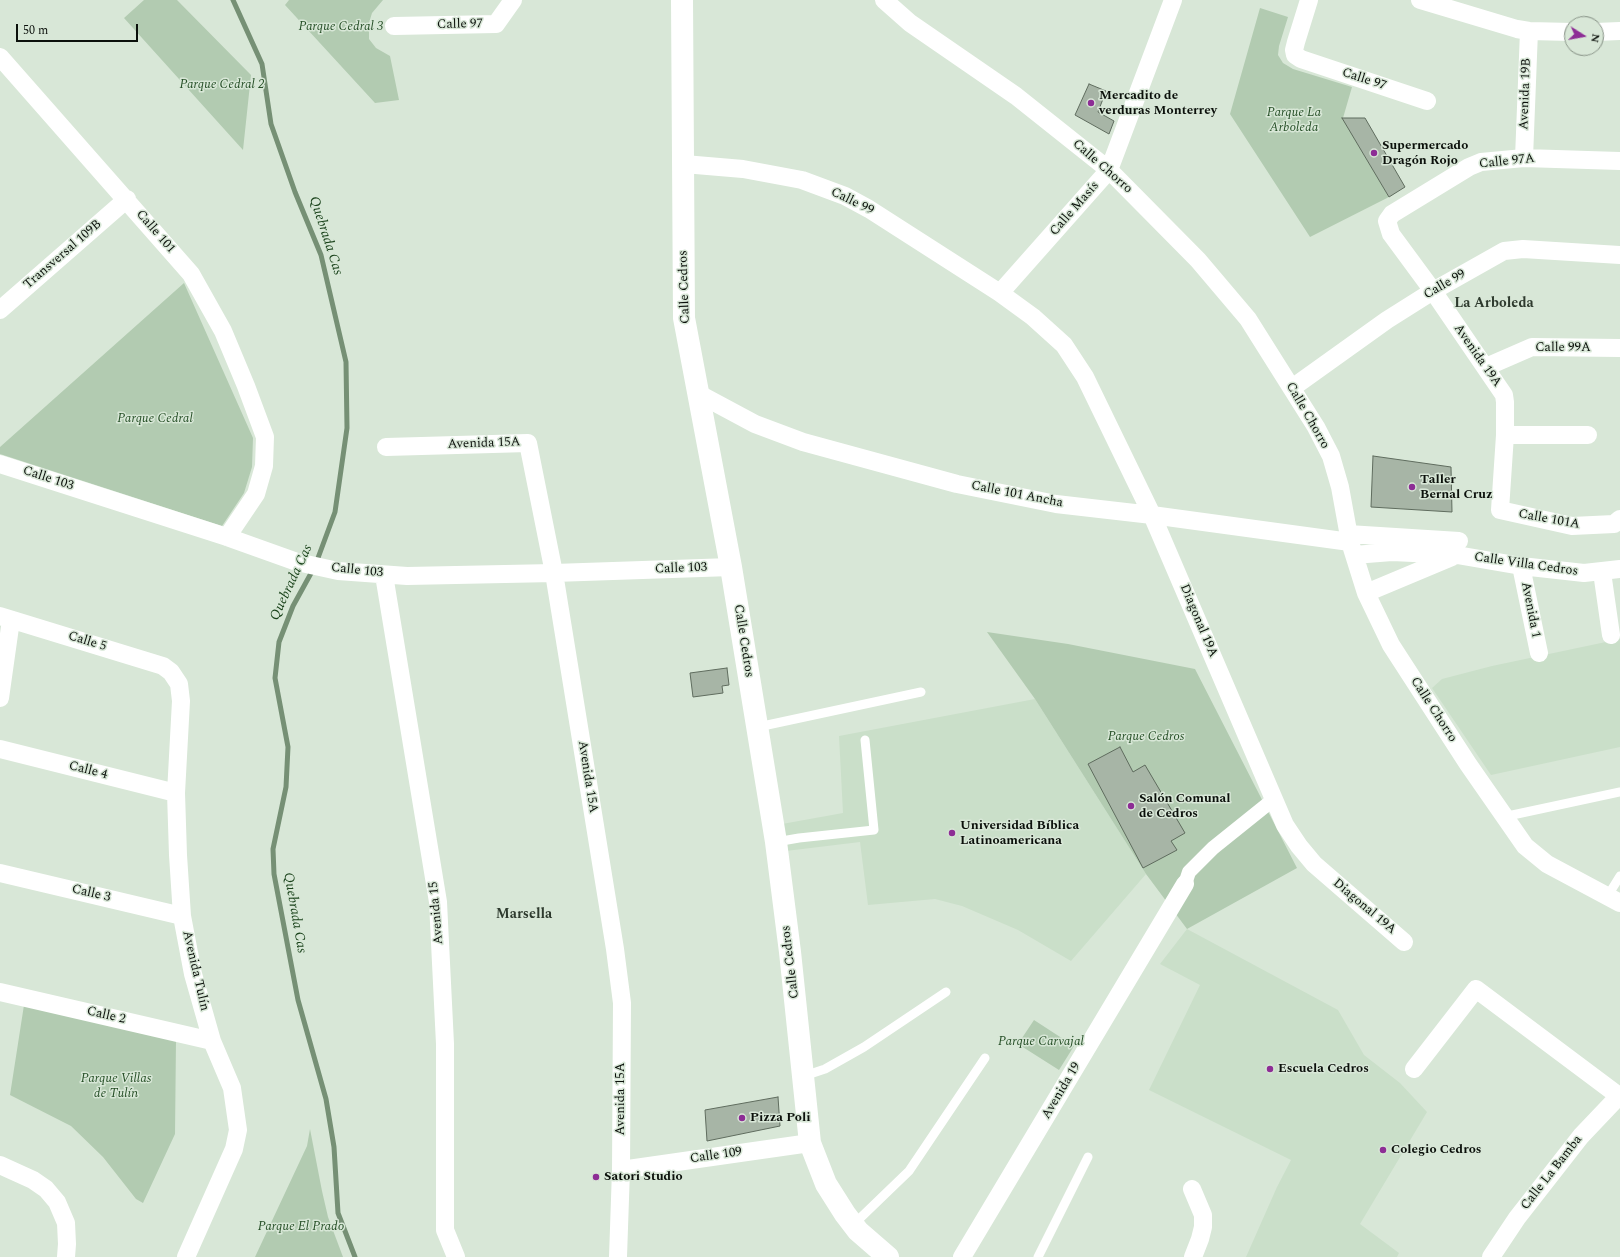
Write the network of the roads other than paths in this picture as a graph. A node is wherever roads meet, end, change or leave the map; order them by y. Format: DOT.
graph roads {
  1 [pos="513,0"];
  2 [pos="682,0"];
  3 [pos="884,0"];
  4 [pos="1173,0"];
  5 [pos="1309,0"];
  6 [pos="1420,0"];
  7 [pos="394,26"];
  8 [pos="1529,31"];
  9 [pos="1620,31"];
  10 [pos="1564,32"];
  11 [pos="1604,32"];
  12 [pos="2,62"];
  13 [pos="1427,101"];
  14 [pos="1524,158"];
  15 [pos="1620,161"];
  16 [pos="684,164"];
  17 [pos="1109,170"];
  18 [pos="127,199"];
  19 [pos="1387,221"];
  20 [pos="1620,255"];
  21 [pos="1433,291"];
  22 [pos="1000,293"];
  23 [pos="0,310"];
  24 [pos="1620,348"];
  25 [pos="1486,367"];
  26 [pos="1292,388"];
  27 [pos="699,394"];
  28 [pos="1505,435"];
  29 [pos="1588,435"];
  30 [pos="386,447"];
  31 [pos="0,464"];
  32 [pos="1500,510"];
  33 [pos="1152,515"];
  34 [pos="1620,519"];
  35 [pos="227,537"];
  36 [pos="1351,544"];
  37 [pos="1458,548"];
  38 [pos="1521,566"];
  39 [pos="731,567"];
  40 [pos="1620,569"];
  41 [pos="1602,572"];
  42 [pos="554,573"];
  43 [pos="384,574"];
  44 [pos="1366,593"];
  45 [pos="6,618"];
  46 [pos="1611,635"];
  47 [pos="1539,653"];
  48 [pos="171,672"];
  49 [pos="921,692"];
  50 [pos="0,698"];
  51 [pos="758,727"];
  52 [pos="865,740"];
  53 [pos="0,749"];
  54 [pos="176,792"];
  55 [pos="1620,792"];
  56 [pos="1274,799"];
  57 [pos="1503,817"];
  58 [pos="776,842"];
  59 [pos="0,872"];
  60 [pos="1620,876"];
  61 [pos="1185,884"];
  62 [pos="1614,900"];
  63 [pos="182,916"];
  64 [pos="1404,942"];
  65 [pos="0,992"];
  66 [pos="946,992"];
  67 [pos="212,1041"];
  68 [pos="985,1058"];
  69 [pos="1414,1069"];
  70 [pos="804,1076"];
  71 [pos="1619,1095"];
  72 [pos="810,1143"];
  73 [pos="1088,1157"];
  74 [pos="0,1164"];
  75 [pos="621,1170"];
  76 [pos="1192,1189"];
  77 [pos="853,1225"];
  78 [pos="455,1256"];
  79 [pos="66,1257"];
  80 [pos="186,1257"];
  81 [pos="618,1257"];
  82 [pos="888,1257"];
  83 [pos="962,1257"];
  84 [pos="1038,1257"];
  85 [pos="1192,1257"];
  86 [pos="1491,1257"];
  1 -- 7 [label="street, Calle 97"];
  2 -- 16 [label="street, Calle Cedros"];
  3 -- 17 [label="street, Calle Chorro"];
  4 -- 17 [label="street, Calle Masís"];
  5 -- 13 [label="street, Calle 97"];
  6 -- 8 [label="street"];
  8 -- 10 [label="street"];
  8 -- 14 [label="street, Avenida 19B"];
  9 -- 11 [label="street"];
  12 -- 18 [label="street, Calle 101"];
  14 -- 15 [label="street, Calle 97A"];
  14 -- 19 [label="street, Calle 97A"];
  16 -- 22 [label="street, Calle 99"];
  16 -- 27 [label="street, Calle Cedros"];
  17 -- 22 [label="street, Calle Masís"];
  17 -- 26 [label="street, Calle Chorro"];
  18 -- 23 [label="street, Transversal 109B"];
  18 -- 35 [label="street, Calle 101"];
  19 -- 21 [label="street, Avenida 19A"];
  20 -- 21 [label="street, Calle 99"];
  21 -- 25 [label="street, Avenida 19A"];
  21 -- 26 [label="street, Calle 99"];
  22 -- 33 [label="street, Diagonal 19A"];
  24 -- 25 [label="street, Calle 99A"];
  25 -- 28 [label="street, Avenida 19A"];
  26 -- 36 [label="street, Calle Chorro"];
  27 -- 33 [label="street, Calle 101 Ancha"];
  27 -- 39 [label="street, Calle Cedros"];
  28 -- 29 [label="street"];
  28 -- 32 [label="street, Avenida 19A"];
  30 -- 42 [label="street, Avenida 15A"];
  31 -- 35 [label="street, Calle 103"];
  32 -- 34 [label="street, Calle 101A"];
  33 -- 36 [label="street, Calle 101 Ancha"];
  33 -- 56 [label="street, Diagonal 19A"];
  35 -- 43 [label="street, Calle 103"];
  36 -- 37 [label="street, Calle Villa Cedros"];
  36 -- 44 [label="street, Calle Chorro"];
  37 -- 38 [label="street, Calle Villa Cedros"];
  37 -- 44 [label="street"];
  38 -- 41 [label="street, Calle Villa Cedros"];
  38 -- 47 [label="street, Avenida 1"];
  39 -- 42 [label="street, Calle 103"];
  39 -- 51 [label="street, Calle Cedros"];
  40 -- 41 [label="street, Calle Villa Cedros"];
  41 -- 46 [label="street"];
  42 -- 43 [label="street, Calle 103"];
  42 -- 75 [label="street, Avenida 15A"];
  43 -- 78 [label="street, Avenida 15"];
  44 -- 57 [label="street, Calle Chorro"];
  45 -- 48 [label="street, Calle 5"];
  45 -- 50 [label="street"];
  48 -- 54 [label="street, Avenida Tulín"];
  49 -- 51 [label="lane"];
  51 -- 58 [label="street, Calle Cedros"];
  52 -- 58 [label="lane"];
  53 -- 54 [label="street, Calle 4"];
  54 -- 63 [label="street, Avenida Tulín"];
  55 -- 57 [label="lane"];
  56 -- 61 [label="street"];
  56 -- 64 [label="street, Diagonal 19A"];
  57 -- 62 [label="street, Calle Chorro"];
  58 -- 70 [label="street, Calle Cedros"];
  59 -- 63 [label="street, Calle 3"];
  60 -- 62 [label="lane"];
  61 -- 83 [label="street, Avenida 19"];
  63 -- 67 [label="street, Avenida Tulín"];
  65 -- 67 [label="street, Calle 2"];
  66 -- 70 [label="lane"];
  67 -- 80 [label="street, Avenida Tulín"];
  68 -- 77 [label="lane"];
  69 -- 71 [label="street"];
  70 -- 72 [label="street, Calle Cedros"];
  71 -- 86 [label="street, Calle La Bamba"];
  72 -- 75 [label="street, Calle 109"];
  72 -- 77 [label="street, Calle Cedros"];
  73 -- 84 [label="lane"];
  74 -- 79 [label="street"];
  75 -- 81 [label="street, Avenida 15A"];
  76 -- 85 [label="street"];
  77 -- 82 [label="street, Calle Cedros"];
}
